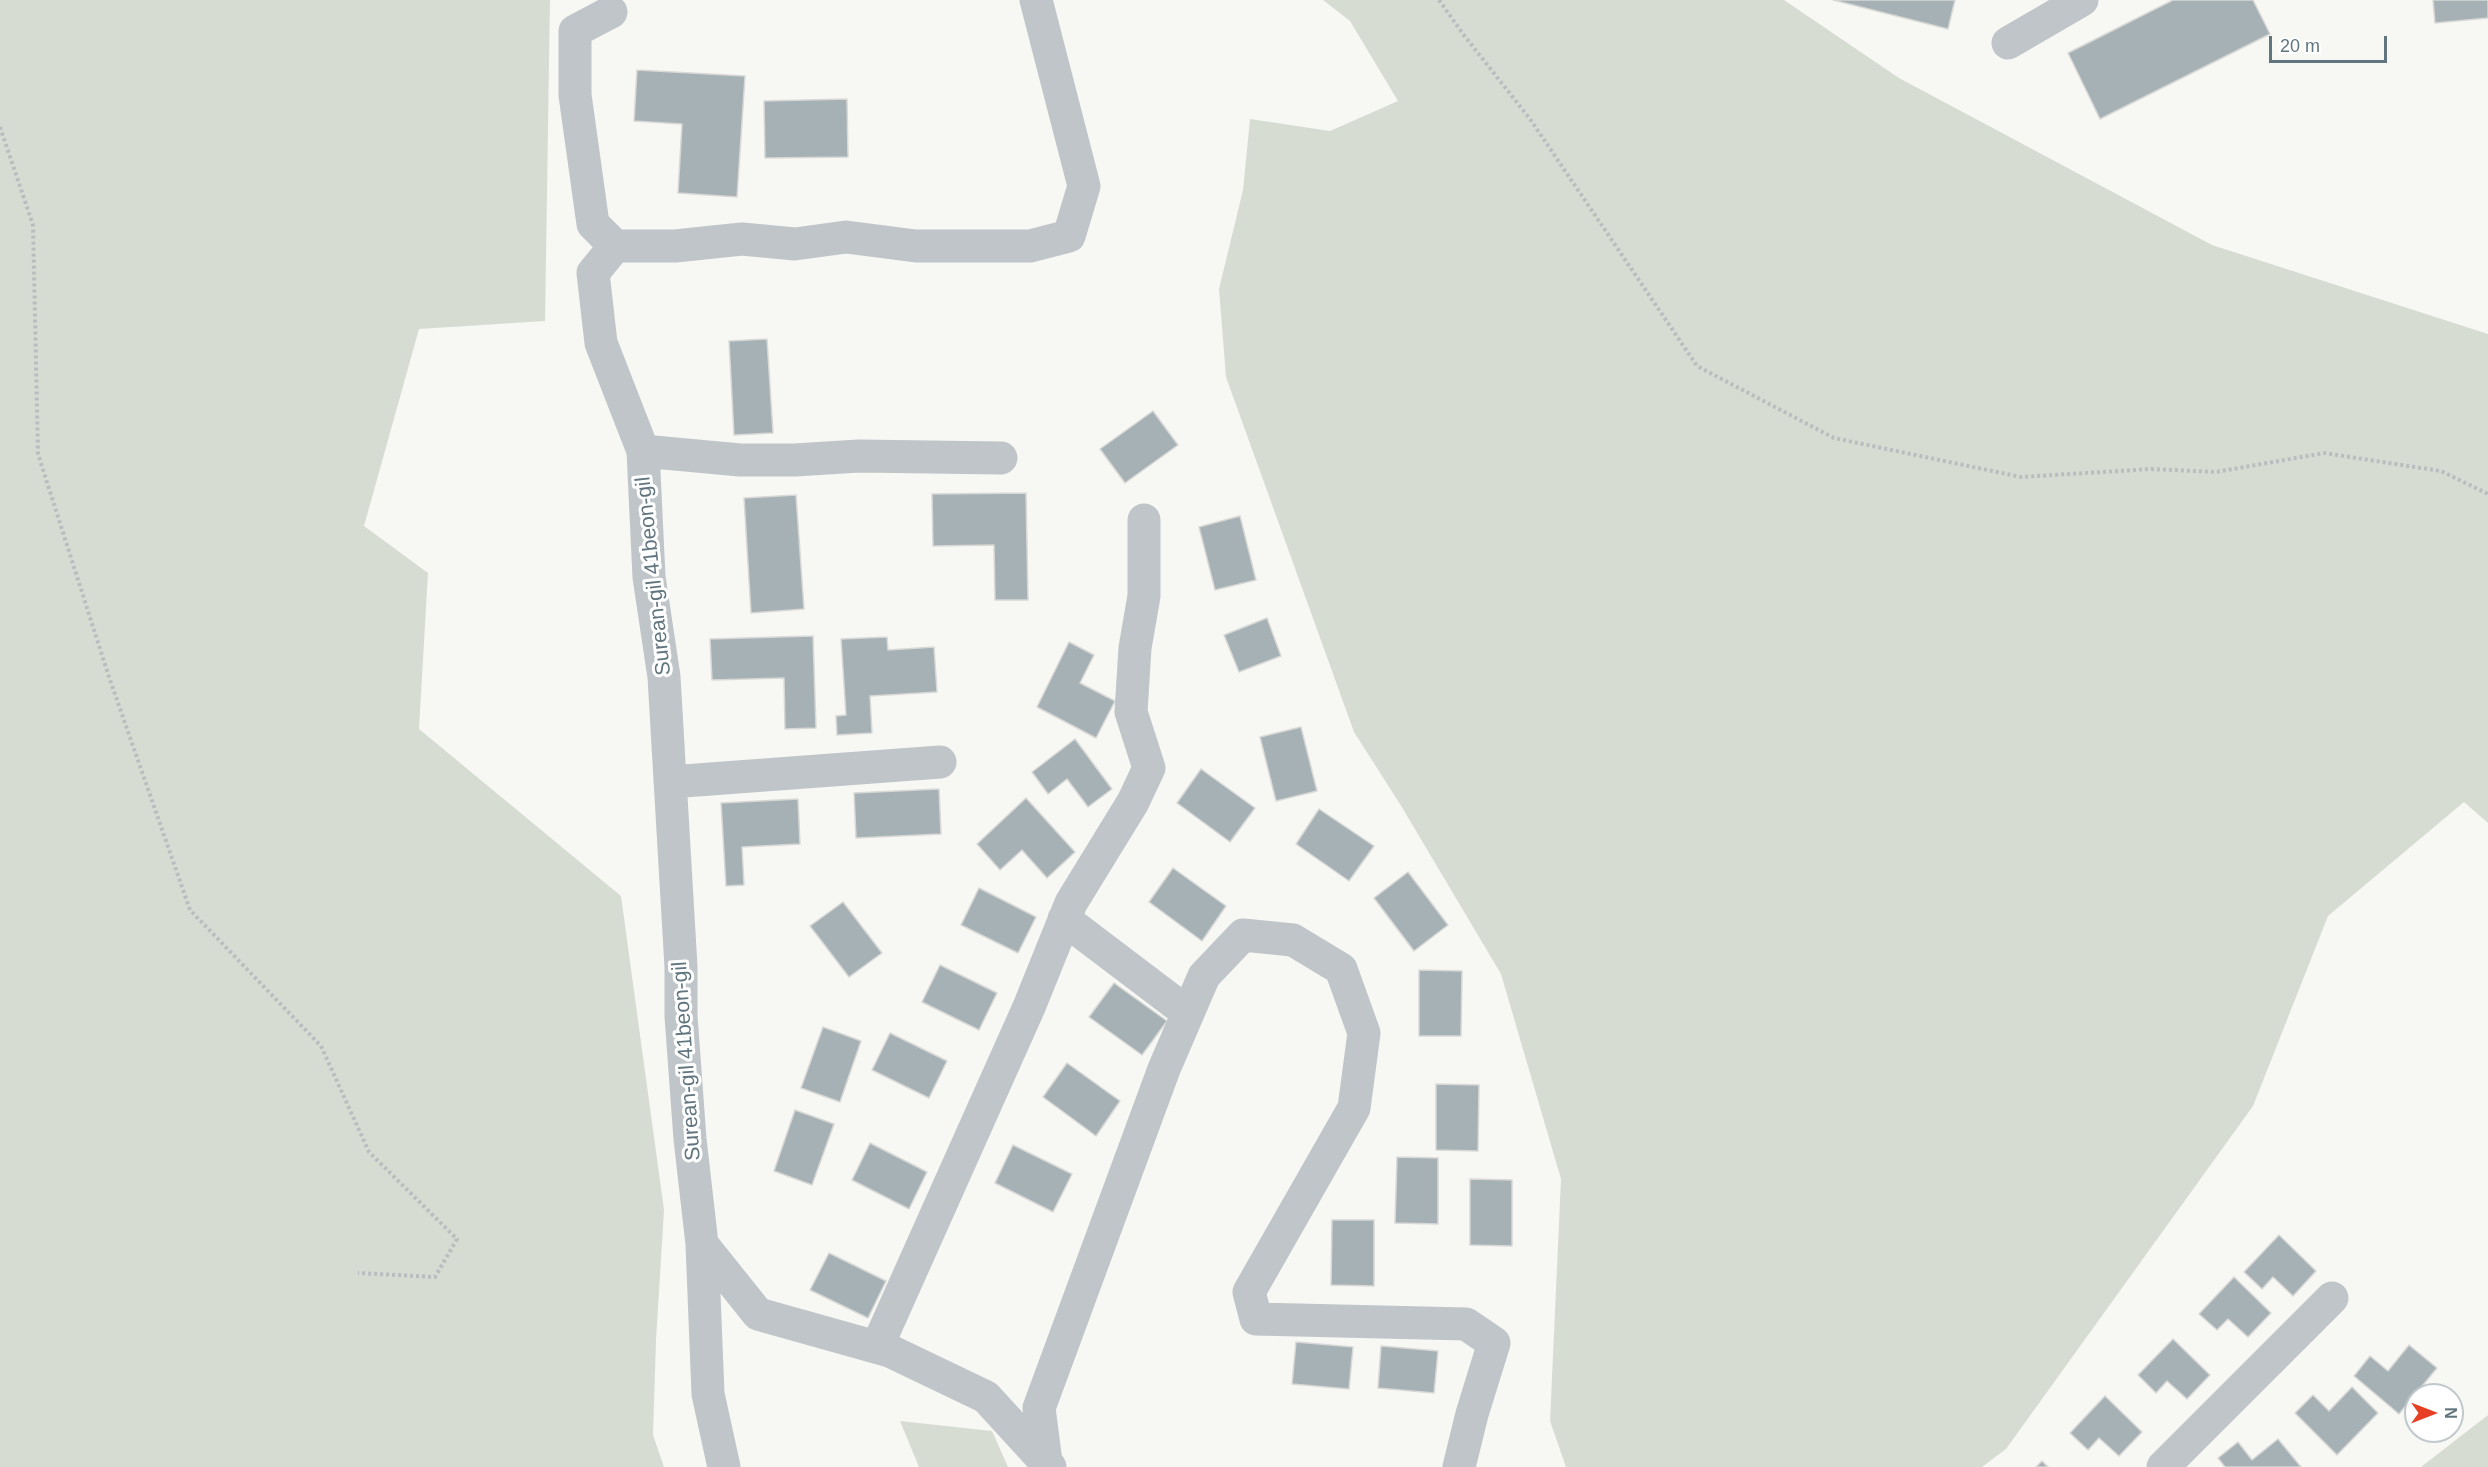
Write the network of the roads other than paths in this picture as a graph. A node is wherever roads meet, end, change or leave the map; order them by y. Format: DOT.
graph roads {
  1 [pos="1036,0"];
  2 [pos="2082,0"];
  3 [pos="611,12"];
  4 [pos="2007,43"];
  5 [pos="615,246"];
  6 [pos="643,451"];
  7 [pos="1001,458"];
  8 [pos="1144,520"];
  9 [pos="940,762"];
  10 [pos="670,782"];
  11 [pos="1064,919"];
  12 [pos="1188,1013"];
  13 [pos="702,1244"];
  14 [pos="2332,1298"];
  15 [pos="877,1347"];
  16 [pos="1048,1465"];
  17 [pos="724,1467"];
  18 [pos="1459,1467"];
  19 [pos="2163,1467"];
  1 -- 5 [label="lane"];
  2 -- 4 [label="lane"];
  3 -- 5 [label="lane"];
  5 -- 6 [label="lane, Surean-gil 41beon-gil"];
  6 -- 7 [label="lane, Surean-gil 41beon-gil"];
  6 -- 10 [label="lane, Surean-gil 41beon-gil"];
  8 -- 11 [label="lane"];
  9 -- 10 [label="lane"];
  10 -- 13 [label="lane, Surean-gil 41beon-gil"];
  11 -- 12 [label="lane"];
  11 -- 15 [label="lane"];
  12 -- 16 [label="lane"];
  12 -- 18 [label="lane"];
  13 -- 15 [label="lane"];
  13 -- 17 [label="lane, Surean-gil 41beon-gil"];
  14 -- 19 [label="lane"];
  15 -- 16 [label="lane"];
}
